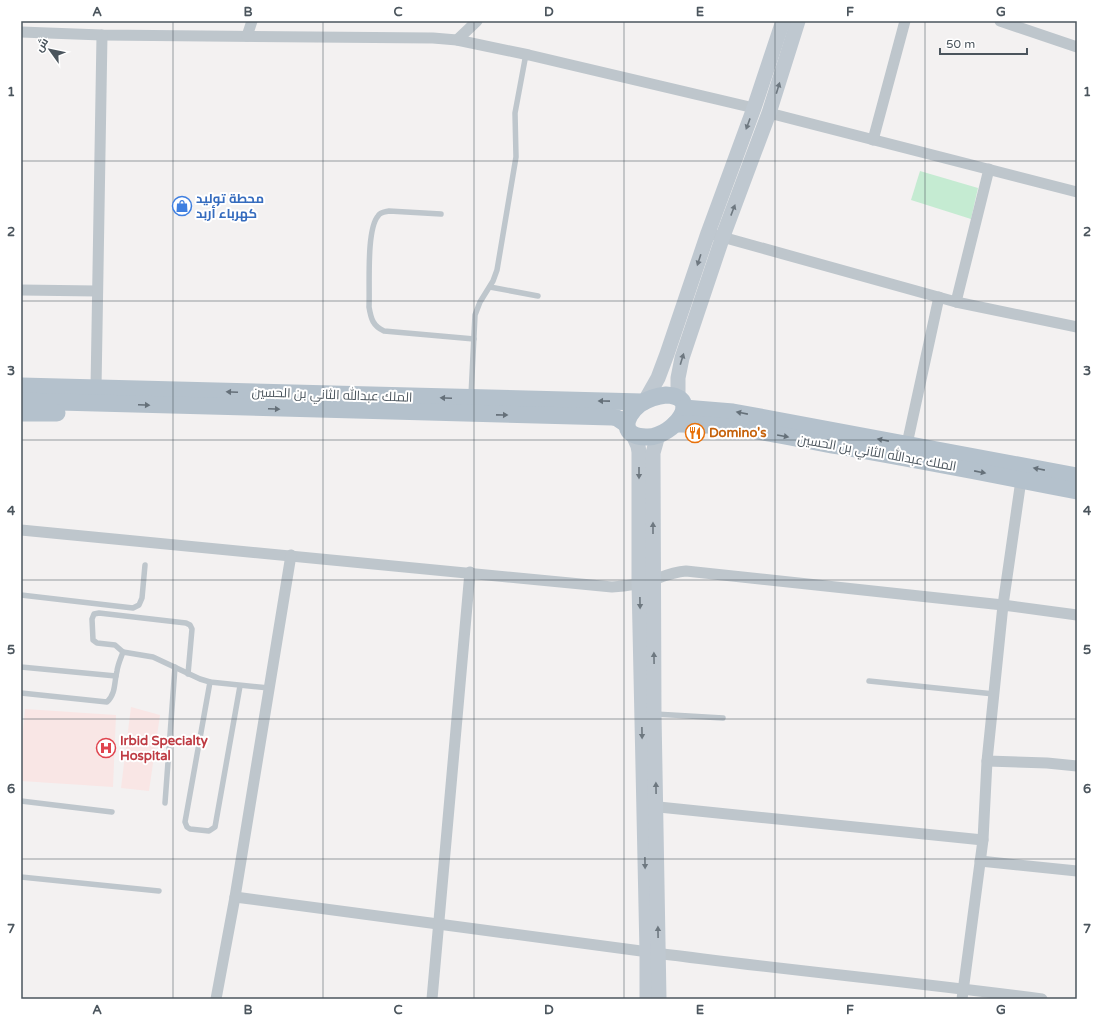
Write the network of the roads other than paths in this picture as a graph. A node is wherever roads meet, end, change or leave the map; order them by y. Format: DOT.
graph roads {
  1 [pos="252,21"];
  2 [pos="477,21"];
  3 [pos="783,21"];
  4 [pos="798,21"];
  5 [pos="905,21"];
  6 [pos="1000,21"];
  7 [pos="21,32"];
  8 [pos="102,35"];
  9 [pos="247,36"];
  10 [pos="457,40"];
  11 [pos="1077,47"];
  12 [pos="526,54"];
  13 [pos="754,108"];
  14 [pos="769,113"];
  15 [pos="873,140"];
  16 [pos="989,169"];
  17 [pos="1077,192"];
  18 [pos="442,214"];
  19 [pos="708,233"];
  20 [pos="723,236"];
  21 [pos="490,287"];
  22 [pos="21,290"];
  23 [pos="97,291"];
  24 [pos="538,296"];
  25 [pos="939,297"];
  26 [pos="956,302"];
  27 [pos="1077,326"];
  28 [pos="474,339"];
  29 [pos="21,375"];
  30 [pos="21,386"];
  31 [pos="91,388"];
  32 [pos="471,399"];
  33 [pos="21,401"];
  34 [pos="644,401"];
  35 [pos="681,403"];
  36 [pos="118,405"];
  37 [pos="21,413"];
  38 [pos="675,424"];
  39 [pos="630,429"];
  40 [pos="658,435"];
  41 [pos="907,444"];
  42 [pos="1077,476"];
  43 [pos="1021,480"];
  44 [pos="1077,491"];
  45 [pos="21,530"];
  46 [pos="291,555"];
  47 [pos="145,565"];
  48 [pos="470,572"];
  49 [pos="646,581"];
  50 [pos="21,595"];
  51 [pos="1003,605"];
  52 [pos="1077,614"];
  53 [pos="123,652"];
  54 [pos="21,667"];
  55 [pos="175,667"];
  56 [pos="188,674"];
  57 [pos="116,676"];
  58 [pos="869,681"];
  59 [pos="210,682"];
  60 [pos="240,686"];
  61 [pos="269,688"];
  62 [pos="21,693"];
  63 [pos="994,694"];
  64 [pos="654,714"];
  65 [pos="723,718"];
  66 [pos="987,761"];
  67 [pos="1077,766"];
  68 [pos="21,801"];
  69 [pos="165,803"];
  70 [pos="650,806"];
  71 [pos="112,812"];
  72 [pos="983,840"];
  73 [pos="980,861"];
  74 [pos="1077,871"];
  75 [pos="21,877"];
  76 [pos="159,891"];
  77 [pos="235,897"];
  78 [pos="439,923"];
  79 [pos="653,953"];
  80 [pos="962,994"];
  81 [pos="216,999"];
  82 [pos="432,999"];
  83 [pos="647,999"];
  84 [pos="659,999"];
  85 [pos="1042,999"];
  1 -- 9 [label="street"];
  2 -- 10 [label="street"];
  3 -- 13 [label="street"];
  14 -- 4 [label="street, one-way"];
  5 -- 15 [label="street"];
  6 -- 11 [label="street"];
  7 -- 8 [label="street"];
  8 -- 9 [label="street"];
  8 -- 23 [label="street"];
  9 -- 10 [label="street"];
  10 -- 12 [label="street"];
  12 -- 13 [label="street"];
  12 -- 21 [label="lane"];
  13 -- 19 [label="street, one-way"];
  14 -- 15 [label="street"];
  20 -- 14 [label="street, one-way"];
  15 -- 16 [label="street"];
  16 -- 17 [label="street"];
  16 -- 26 [label="street"];
  18 -- 28 [label="lane"];
  19 -- 20 [label="street"];
  19 -- 34 [label="street, one-way"];
  20 -- 25 [label="street"];
  35 -- 20 [label="street, one-way"];
  21 -- 24 [label="lane"];
  21 -- 28 [label="lane"];
  22 -- 23 [label="street"];
  23 -- 31 [label="street"];
  25 -- 26 [label="street"];
  25 -- 41 [label="street"];
  26 -- 27 [label="street"];
  28 -- 32 [label="lane"];
  29 -- 31 [label="main road"];
  30 -- 31 [label="main road, الملك عبدالله الثاني بن الحسين"];
  32 -- 31 [label="main road, الملك عبدالله الثاني بن الحسين, one-way"];
  34 -- 32 [label="main road, الملك عبدالله الثاني بن الحسين, one-way"];
  33 -- 36 [label="main road, الملك عبدالله الثاني بن الحسين"];
  34 -- 35 [label="main road"];
  34 -- 39 [label="main road"];
  35 -- 38 [label="main road"];
  41 -- 35 [label="main road, الملك عبدالله الثاني بن الحسين, one-way"];
  36 -- 37 [label="main road"];
  36 -- 39 [label="main road, الملك عبدالله الثاني بن الحسين, one-way"];
  38 -- 40 [label="main road"];
  38 -- 43 [label="main road, الملك عبدالله الثاني بن الحسين, one-way"];
  39 -- 40 [label="main road"];
  39 -- 49 [label="street, one-way"];
  49 -- 40 [label="street, one-way"];
  42 -- 41 [label="main road, الملك عبدالله الثاني بن الحسين, one-way"];
  43 -- 44 [label="main road, الملك عبدالله الثاني بن الحسين"];
  43 -- 51 [label="street"];
  45 -- 46 [label="street"];
  46 -- 48 [label="street"];
  46 -- 61 [label="street"];
  47 -- 50 [label="lane"];
  48 -- 49 [label="street"];
  48 -- 78 [label="street"];
  49 -- 51 [label="street"];
  64 -- 49 [label="street, one-way"];
  49 -- 70 [label="street, one-way"];
  51 -- 52 [label="street"];
  51 -- 63 [label="street"];
  53 -- 55 [label="lane"];
  53 -- 56 [label="lane"];
  53 -- 57 [label="lane"];
  54 -- 57 [label="lane"];
  55 -- 56 [label="lane"];
  55 -- 69 [label="lane"];
  56 -- 59 [label="lane"];
  57 -- 62 [label="lane"];
  58 -- 63 [label="lane"];
  59 -- 60 [label="lane"];
  59 -- 60 [label="lane"];
  60 -- 61 [label="lane"];
  61 -- 77 [label="street"];
  63 -- 66 [label="street"];
  64 -- 65 [label="lane"];
  70 -- 64 [label="street, one-way"];
  66 -- 67 [label="street"];
  66 -- 72 [label="street"];
  68 -- 71 [label="lane"];
  70 -- 72 [label="street"];
  70 -- 79 [label="street"];
  72 -- 73 [label="street"];
  73 -- 74 [label="street"];
  73 -- 80 [label="street"];
  75 -- 76 [label="lane"];
  77 -- 78 [label="street"];
  77 -- 81 [label="street"];
  78 -- 79 [label="street"];
  78 -- 82 [label="street"];
  79 -- 80 [label="street"];
  79 -- 83 [label="street"];
  79 -- 84 [label="street"];
  80 -- 85 [label="street"];
}
